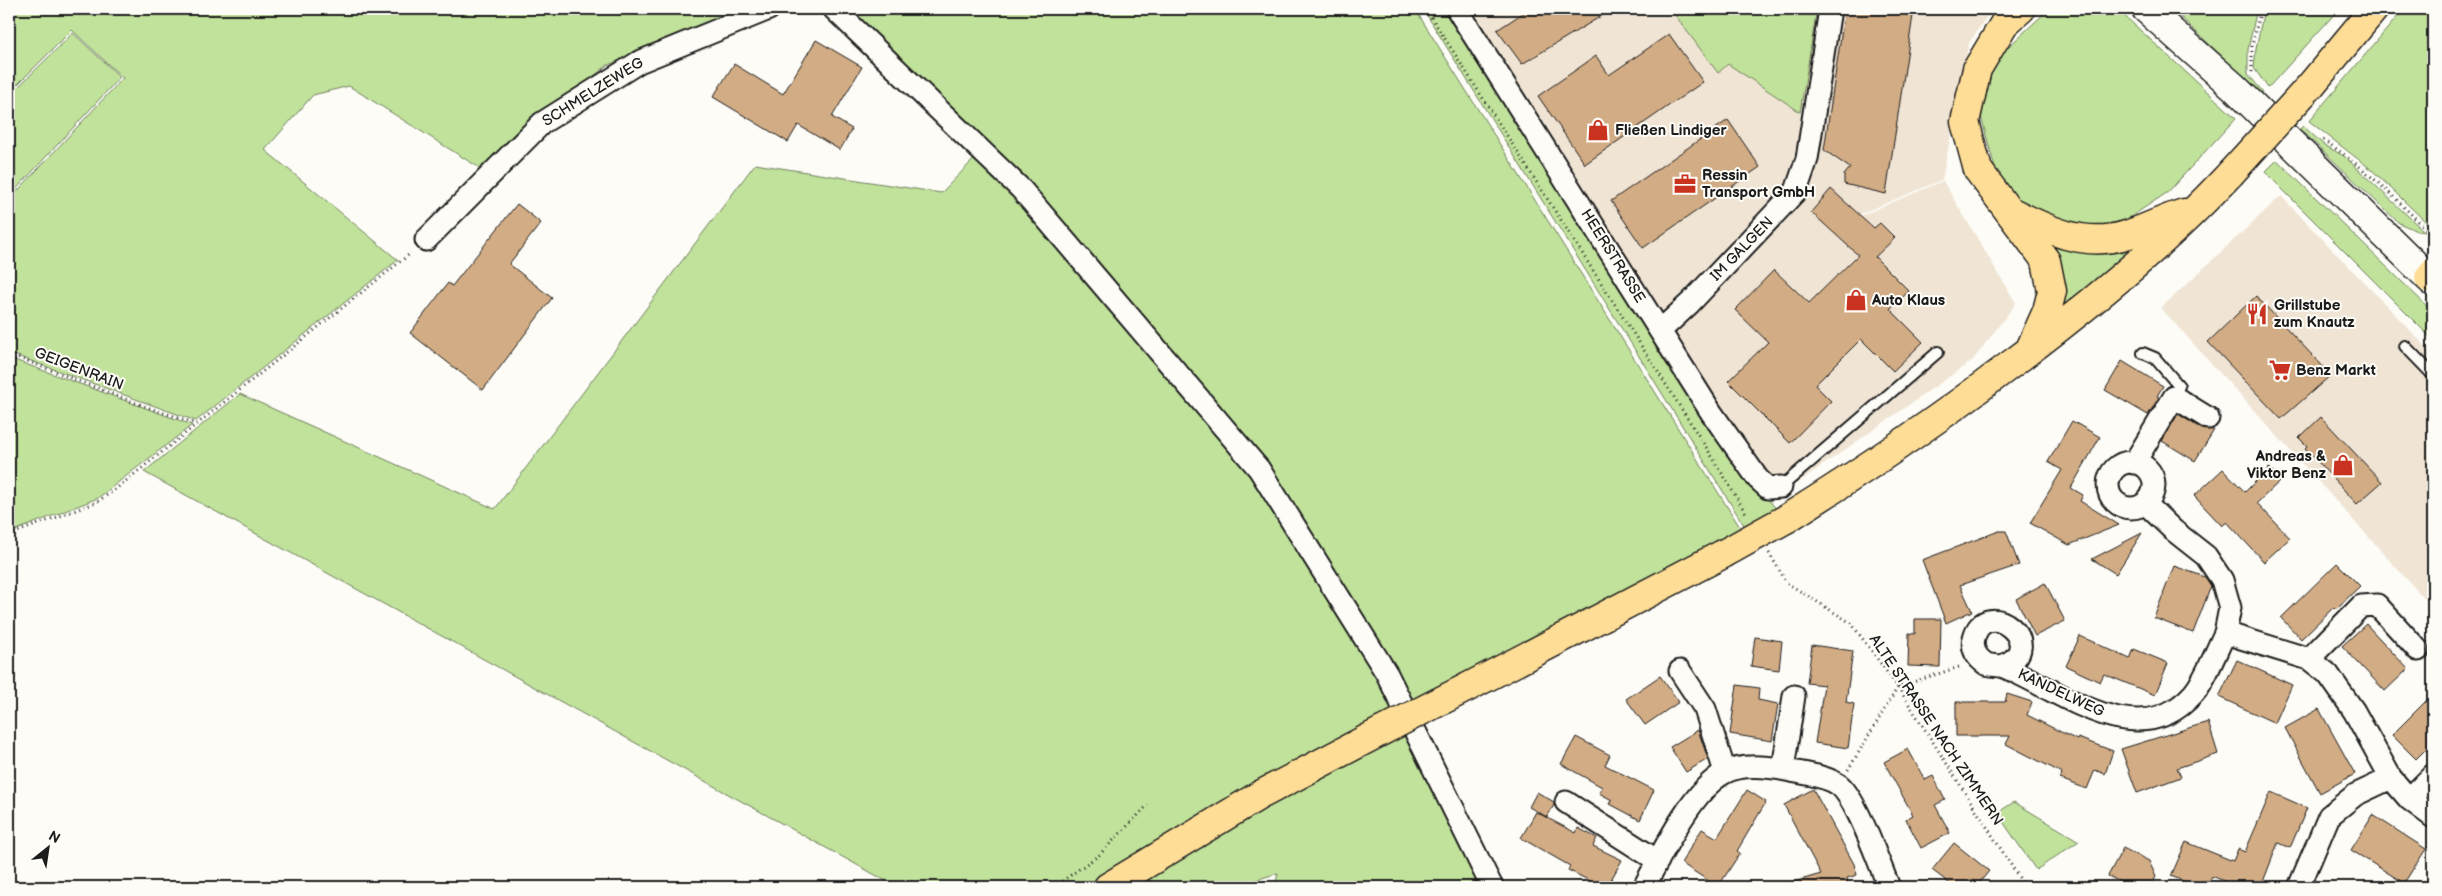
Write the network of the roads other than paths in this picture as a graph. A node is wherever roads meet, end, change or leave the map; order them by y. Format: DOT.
graph roads {
  1 [pos="769,9"];
  2 [pos="834,9"];
  3 [pos="1457,9"];
  4 [pos="1830,9"];
  5 [pos="2146,9"];
  6 [pos="2374,9"];
  7 [pos="2011,14"];
  8 [pos="2006,208"];
  9 [pos="2195,209"];
  10 [pos="426,240"];
  11 [pos="2432,278"];
  12 [pos="1660,331"];
  13 [pos="2405,346"];
  14 [pos="2029,351"];
  15 [pos="1938,352"];
  16 [pos="2143,353"];
  17 [pos="2433,375"];
  18 [pos="2174,397"];
  19 [pos="2208,418"];
  20 [pos="2134,462"];
  21 [pos="1781,487"];
  22 [pos="2146,504"];
  23 [pos="2225,633"];
  24 [pos="2418,650"];
  25 [pos="2309,660"];
  26 [pos="2002,666"];
  27 [pos="1680,671"];
  28 [pos="1794,696"];
  29 [pos="1783,769"];
  30 [pos="1725,772"];
  31 [pos="2433,775"];
  32 [pos="2391,778"];
  33 [pos="2410,798"];
  34 [pos="1566,802"];
  35 [pos="2433,817"];
  36 [pos="1658,861"];
  37 [pos="1108,887"];
  38 [pos="1492,887"];
  39 [pos="1644,887"];
  40 [pos="1889,887"];
  41 [pos="2299,887"];
  1 -- 10 [label="street, SCHMELZEWEG"];
  2 -- 38 [label="street"];
  3 -- 12 [label="street, HEERSTRASSE"];
  4 -- 12 [label="street, IM GALGEN"];
  5 -- 11 [label="street"];
  6 -- 9 [label="main road, bridge"];
  7 -- 8 [label="main road"];
  8 -- 9 [label="main road"];
  8 -- 14 [label="main road"];
  9 -- 14 [label="main road"];
  12 -- 21 [label="street, HEERSTRASSE"];
  13 -- 17 [label="lane"];
  14 -- 37 [label="main road, bridge"];
  15 -- 21 [label="lane"];
  16 -- 18 [label="lane"];
  18 -- 19 [label="street"];
  18 -- 20 [label="street"];
  20 -- 22 [label="street"];
  20 -- 22 [label="street"];
  22 -- 23 [label="street, KANDELWEG"];
  23 -- 25 [label="street"];
  23 -- 26 [label="street, KANDELWEG"];
  24 -- 25 [label="street"];
  25 -- 32 [label="street"];
  27 -- 30 [label="street"];
  28 -- 29 [label="street"];
  29 -- 30 [label="street"];
  29 -- 40 [label="street"];
  30 -- 36 [label="street"];
  31 -- 33 [label="street"];
  32 -- 33 [label="street"];
  32 -- 41 [label="street"];
  33 -- 35 [label="street"];
  34 -- 36 [label="street"];
  36 -- 39 [label="street"];
}
